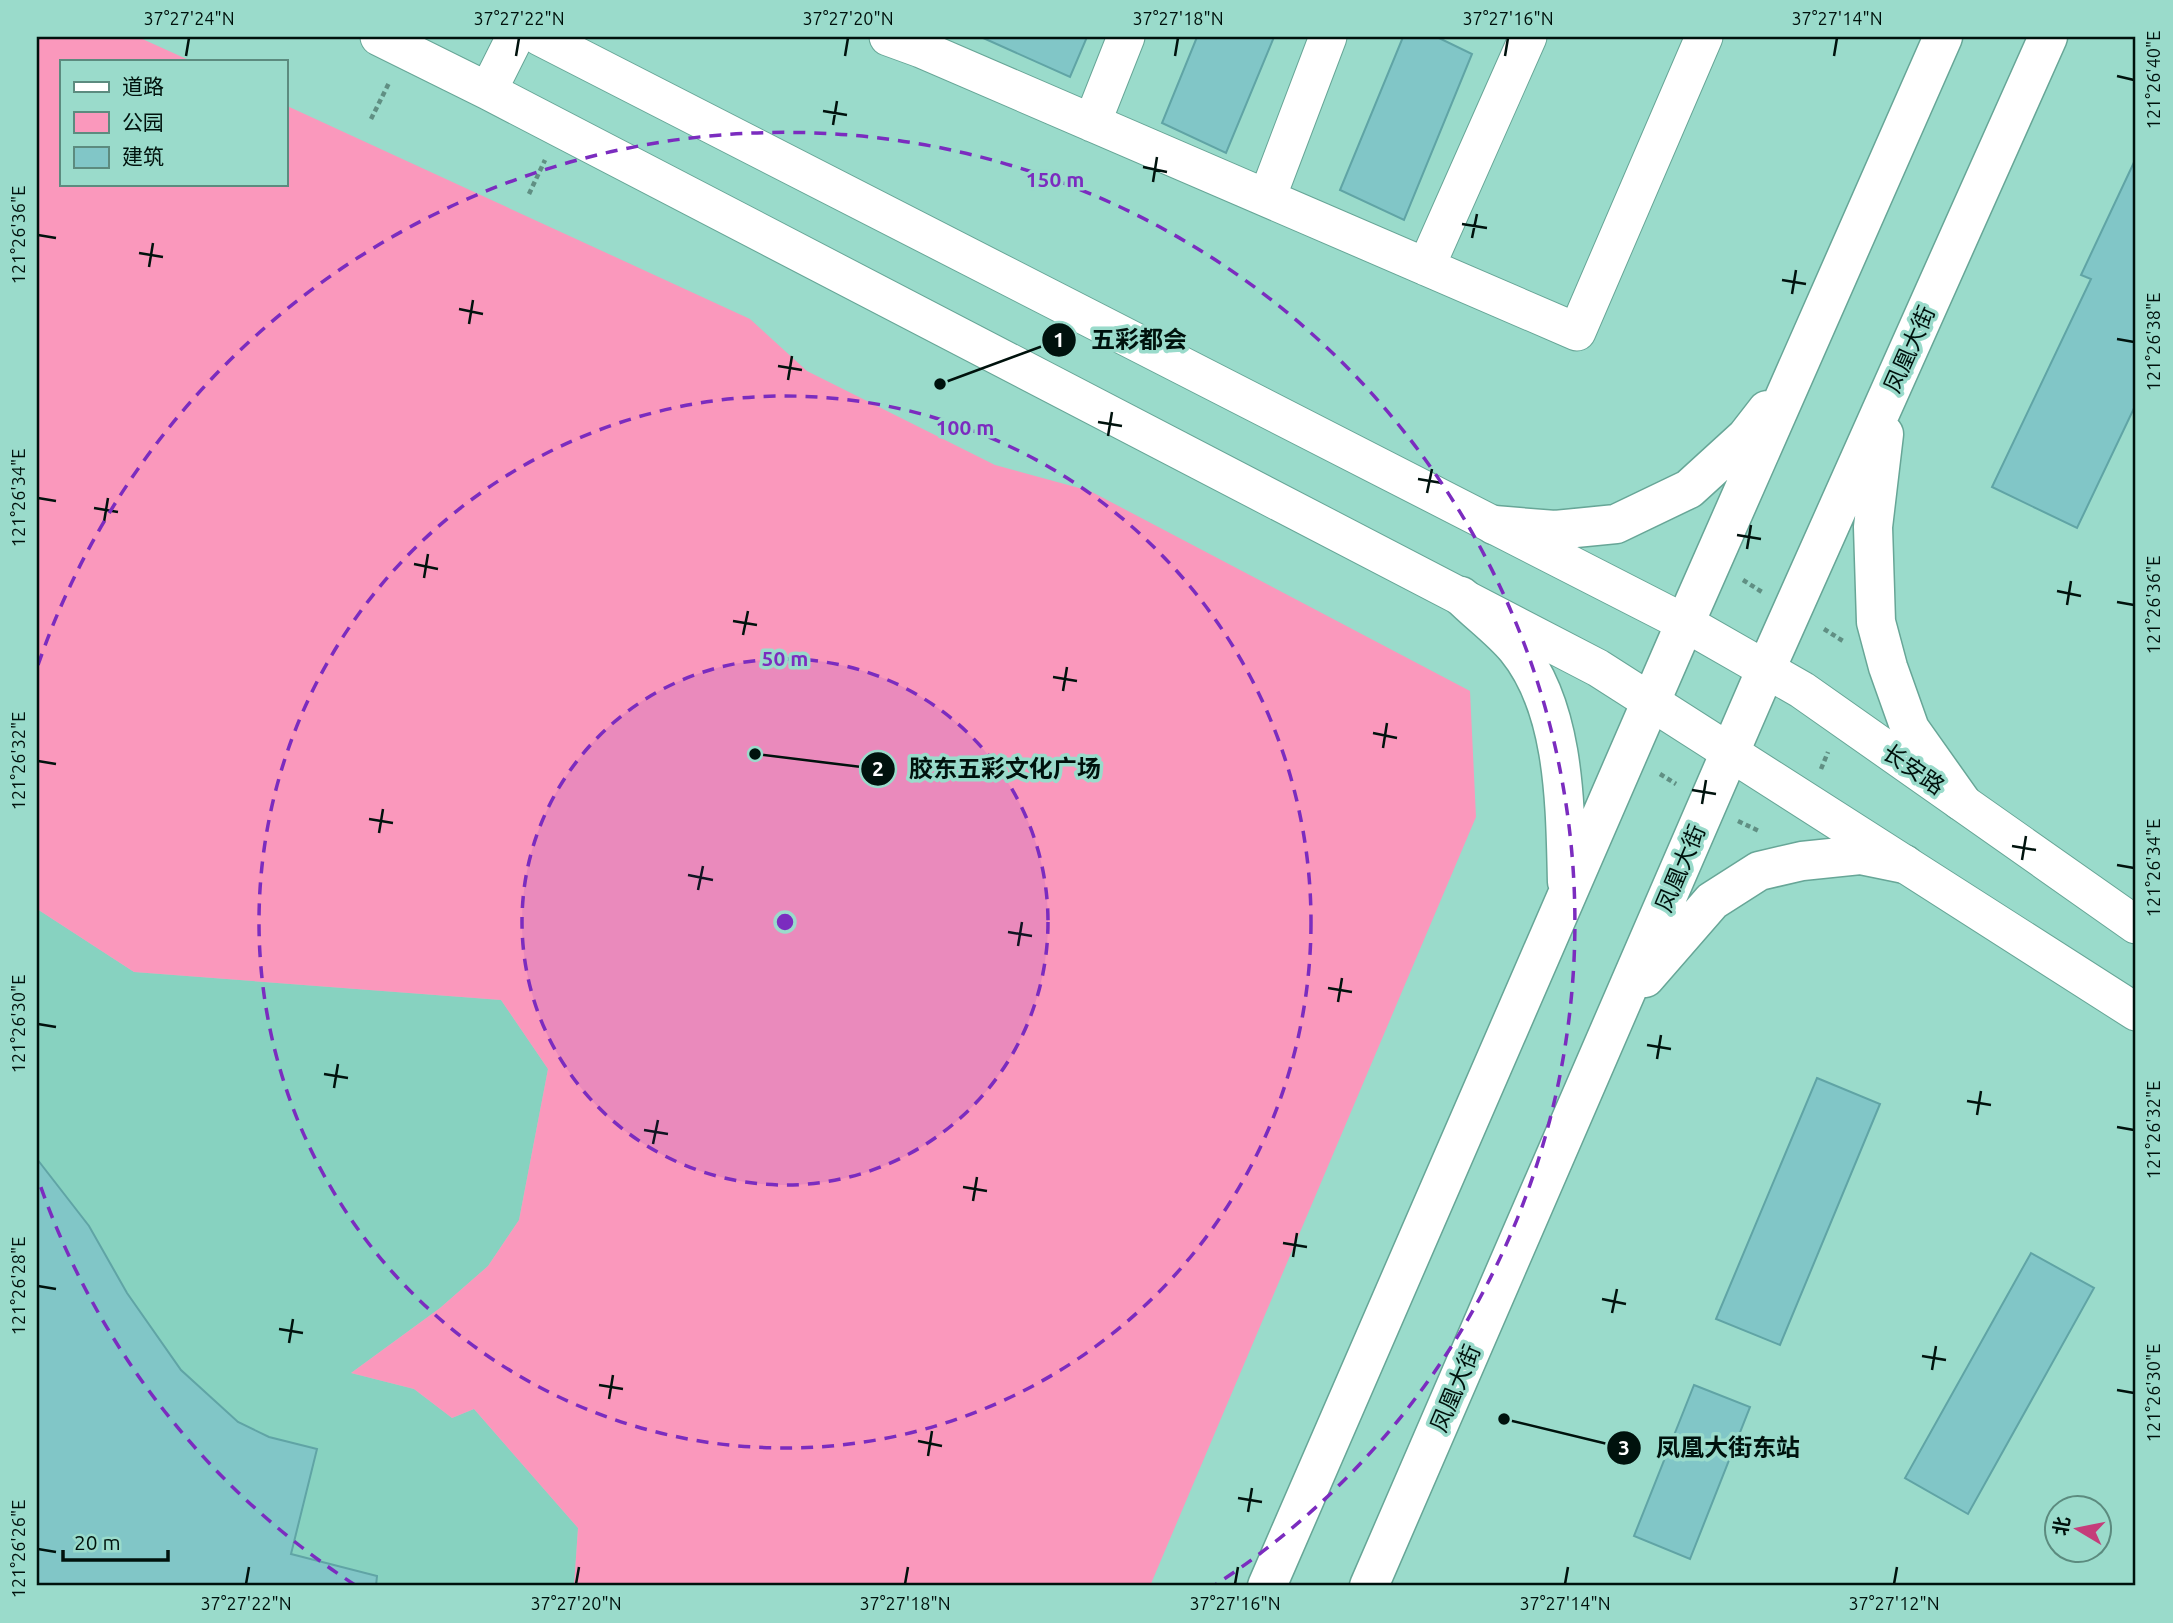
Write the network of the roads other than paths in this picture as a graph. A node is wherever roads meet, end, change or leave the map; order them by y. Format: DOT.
graph roads {
  1 [pos="379,37"];
  2 [pos="515,37"];
  3 [pos="540,37"];
  4 [pos="1126,37"];
  5 [pos="1328,37"];
  6 [pos="1528,37"];
  7 [pos="1704,37"];
  8 [pos="1943,37"];
  9 [pos="2048,37"];
  10 [pos="911,41"];
  11 [pos="488,91"];
  12 [pos="1092,123"];
  13 [pos="1267,198"];
  14 [pos="1426,267"];
  15 [pos="1794,375"];
  16 [pos="1889,393"];
  17 [pos="1494,525"];
  18 [pos="1461,596"];
  19 [pos="1685,623"];
  20 [pos="1766,669"];
  21 [pos="1651,702"];
  22 [pos="1730,752"];
  23 [pos="1961,802"];
  24 [pos="1905,864"];
  25 [pos="1567,896"];
  26 [pos="2136,925"];
  27 [pos="1620,1006"];
  28 [pos="2136,1012"];
  29 [pos="1267,1586"];
  30 [pos="1369,1586"];
  1 -- 11 [label="street"];
  2 -- 11 [label="street"];
  3 -- 17 [label="street, 长安路"];
  4 -- 12 [label="street"];
  5 -- 13 [label="street"];
  6 -- 14 [label="street"];
  7 -- 14 [label="street"];
  8 -- 15 [label="main road"];
  9 -- 16 [label="main road, 凤凰大街"];
  10 -- 12 [label="street"];
  11 -- 18 [label="street"];
  12 -- 13 [label="street"];
  13 -- 14 [label="street"];
  15 -- 17 [label="main road"];
  15 -- 19 [label="main road"];
  16 -- 20 [label="main road, 凤凰大街"];
  16 -- 23 [label="main road"];
  17 -- 19 [label="street, 长安路"];
  18 -- 21 [label="street"];
  18 -- 25 [label="main road"];
  19 -- 20 [label="street, 长安路"];
  19 -- 21 [label="main road"];
  20 -- 22 [label="main road, 凤凰大街"];
  20 -- 23 [label="street, 长安路"];
  21 -- 22 [label="street"];
  21 -- 25 [label="main road"];
  22 -- 24 [label="street"];
  22 -- 27 [label="main road, 凤凰大街"];
  23 -- 26 [label="street, 长安路"];
  24 -- 27 [label="main road"];
  24 -- 28 [label="street"];
  25 -- 29 [label="main road"];
  27 -- 30 [label="main road, 凤凰大街"];
}
